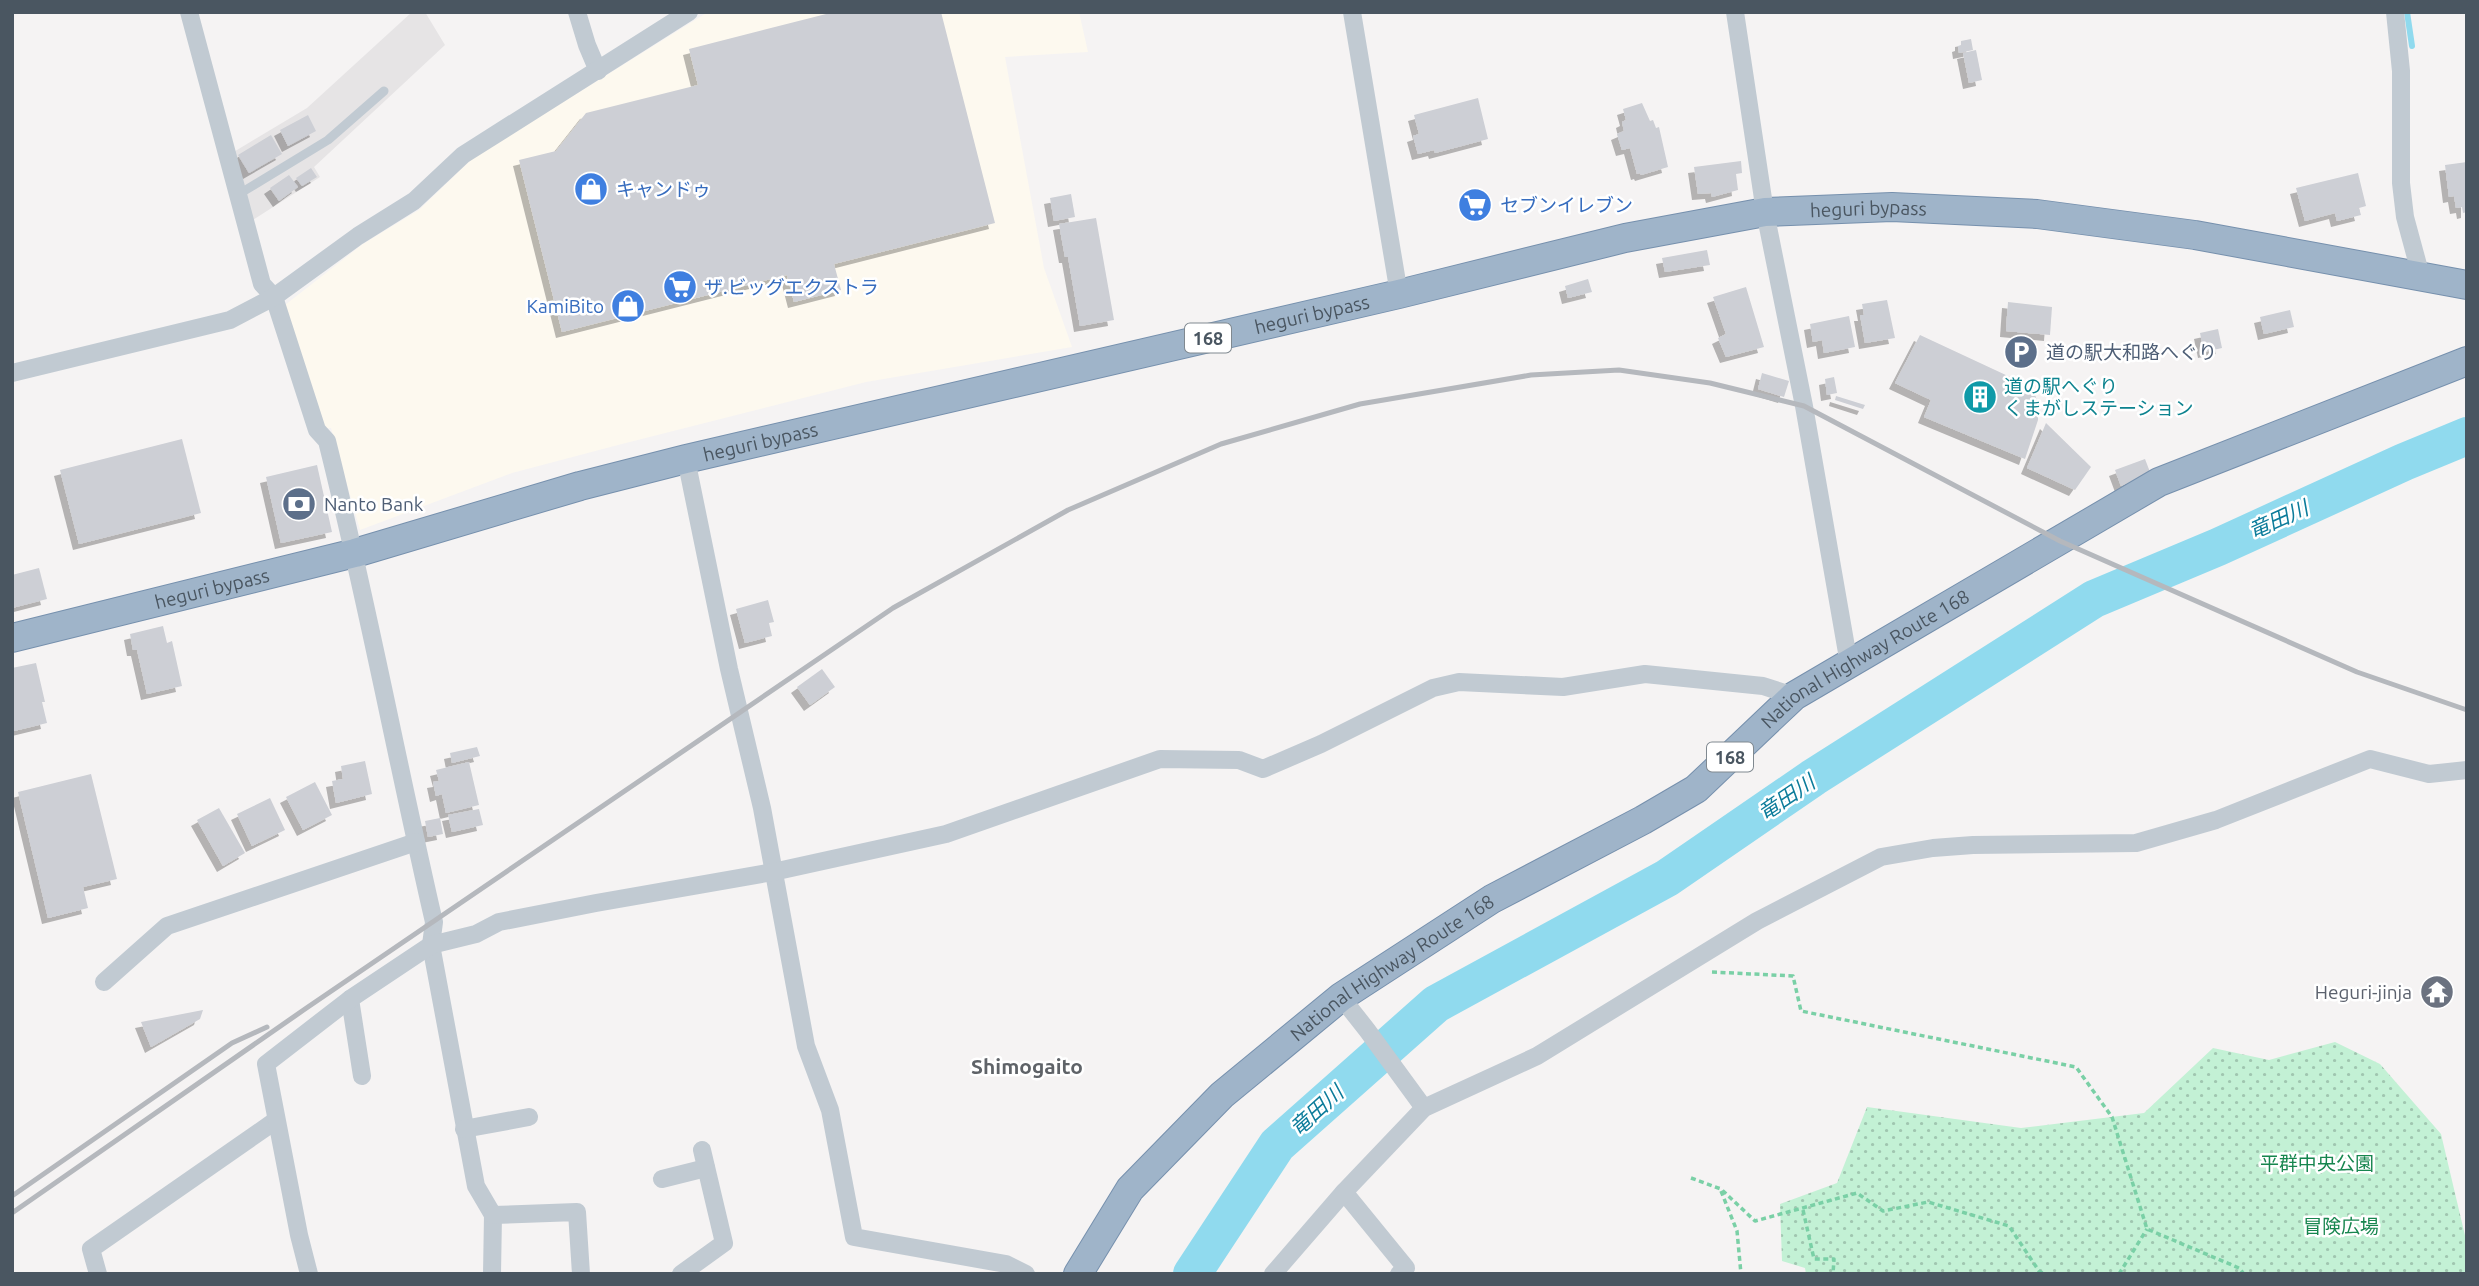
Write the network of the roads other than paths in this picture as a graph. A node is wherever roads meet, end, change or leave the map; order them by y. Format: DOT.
graph roads {
  1 [pos="189,12"];
  2 [pos="577,12"];
  3 [pos="688,12"];
  4 [pos="1352,12"];
  5 [pos="1735,12"];
  6 [pos="2395,12"];
  7 [pos="598,71"];
  8 [pos="384,91"];
  9 [pos="239,194"];
  10 [pos="1765,212"];
  11 [pos="2421,276"];
  12 [pos="2467,285"];
  13 [pos="1399,294"];
  14 [pos="274,296"];
  15 [pos="2467,360"];
  16 [pos="12,373"];
  17 [pos="685,459"];
  18 [pos="355,553"];
  19 [pos="12,638"];
  20 [pos="1849,664"];
  21 [pos="1794,696"];
  22 [pos="2467,770"];
  23 [pos="416,842"];
  24 [pos="773,872"];
  25 [pos="431,944"];
  26 [pos="104,982"];
  27 [pos="1341,997"];
  28 [pos="350,999"];
  29 [pos="362,1076"];
  30 [pos="1424,1108"];
  31 [pos="529,1116"];
  32 [pos="275,1121"];
  33 [pos="464,1129"];
  34 [pos="702,1150"];
  35 [pos="706,1168"];
  36 [pos="662,1179"];
  37 [pos="1344,1192"];
  38 [pos="493,1215"];
  39 [pos="98,1274"];
  40 [pos="309,1274"];
  41 [pos="492,1274"];
  42 [pos="582,1274"];
  43 [pos="681,1274"];
  44 [pos="1026,1274"];
  45 [pos="1078,1274"];
  46 [pos="1273,1274"];
  47 [pos="1399,1274"];
  1 -- 9 [label="street"];
  2 -- 7 [label="street"];
  3 -- 7 [label="street"];
  4 -- 13 [label="street"];
  5 -- 10 [label="street"];
  6 -- 11 [label="street"];
  7 -- 14 [label="street"];
  8 -- 9 [label="lane"];
  9 -- 14 [label="street"];
  10 -- 11 [label="highway, heguri bypass / 168"];
  10 -- 13 [label="highway, heguri bypass / 168"];
  10 -- 20 [label="street"];
  11 -- 12 [label="highway, heguri bypass / 168"];
  13 -- 17 [label="highway, heguri bypass / 168"];
  14 -- 16 [label="street"];
  14 -- 18 [label="street"];
  15 -- 20 [label="highway, National Highway Route 168 / 168"];
  17 -- 18 [label="highway, heguri bypass / 168"];
  17 -- 24 [label="street"];
  18 -- 19 [label="highway, heguri bypass / 168"];
  18 -- 23 [label="street"];
  20 -- 21 [label="highway, National Highway Route 168 / 168"];
  21 -- 24 [label="street"];
  21 -- 27 [label="highway, National Highway Route 168 / 168"];
  22 -- 30 [label="street"];
  23 -- 25 [label="street"];
  23 -- 26 [label="street"];
  24 -- 25 [label="street"];
  24 -- 44 [label="street"];
  25 -- 28 [label="street"];
  25 -- 33 [label="street"];
  27 -- 30 [label="street"];
  27 -- 45 [label="highway, National Highway Route 168 / 168"];
  28 -- 29 [label="street"];
  28 -- 32 [label="street"];
  30 -- 37 [label="street"];
  31 -- 33 [label="street"];
  32 -- 39 [label="street"];
  32 -- 40 [label="street"];
  33 -- 38 [label="street"];
  34 -- 35 [label="street"];
  35 -- 36 [label="street"];
  35 -- 43 [label="street"];
  37 -- 46 [label="street"];
  37 -- 47 [label="street"];
  38 -- 41 [label="street"];
  38 -- 42 [label="street"];
}
